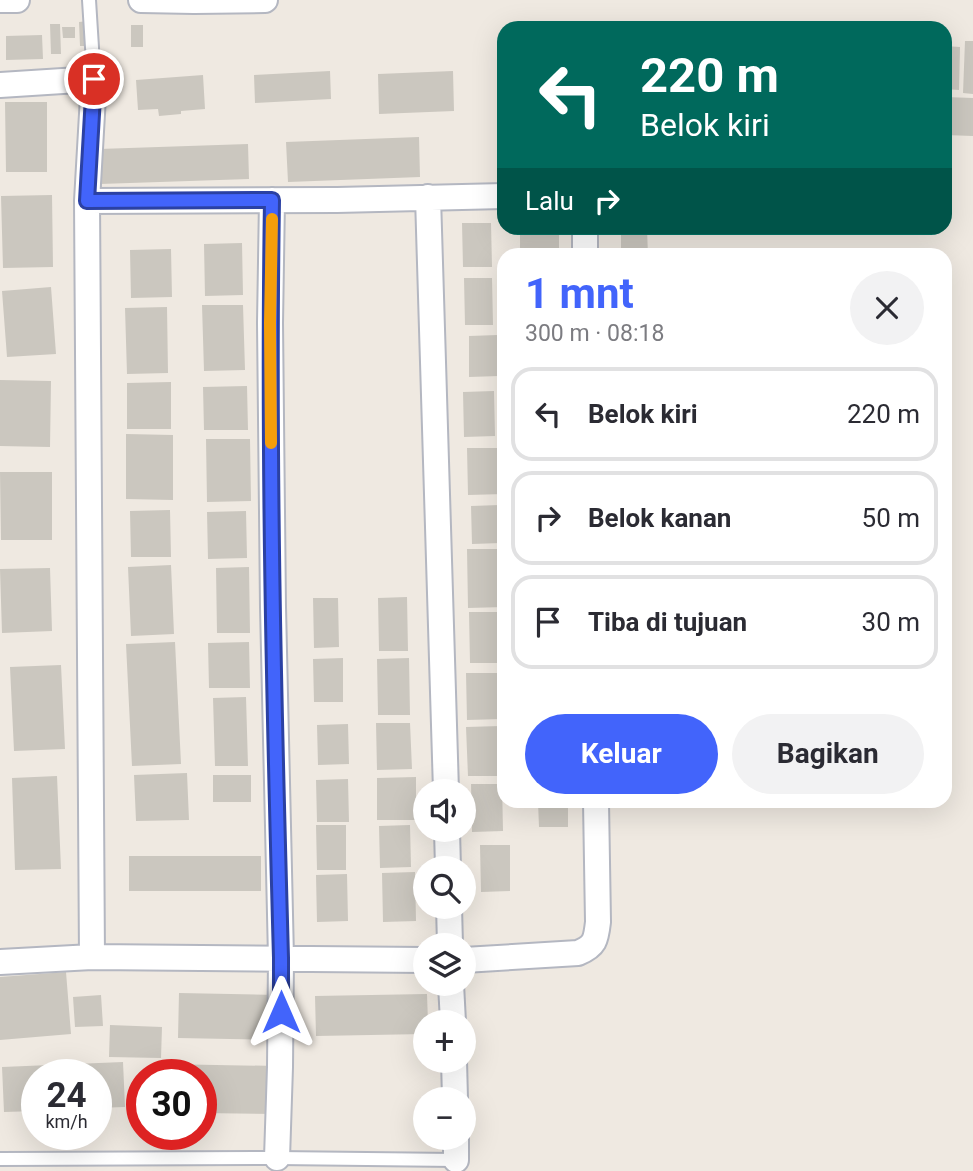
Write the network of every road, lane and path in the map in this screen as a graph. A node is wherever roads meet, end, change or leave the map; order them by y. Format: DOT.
graph roads {
  1 [pos="0,0"];
  2 [pos="17,0"];
  3 [pos="89,0"];
  4 [pos="141,0"];
  5 [pos="265,0"];
  6 [pos="194,1"];
  7 [pos="94,79"];
  8 [pos="0,85"];
  9 [pos="497,196"];
  10 [pos="428,197"];
  11 [pos="272,200"];
  12 [pos="87,201"];
  13 [pos="446,779"];
  14 [pos="596,808"];
  15 [pos="92,957"];
  16 [pos="281,958"];
  17 [pos="476,959"];
  18 [pos="413,960"];
  19 [pos="0,962"];
  20 [pos="456,1156"];
  21 [pos="277,1158"];
  22 [pos="0,1159"];
  1 -- 2 [label="street"];
  3 -- 7 [label="lane"];
  4 -- 6 [label="street"];
  5 -- 6 [label="street"];
  7 -- 8 [label="street"];
  7 -- 12 [label="street"];
  9 -- 10 [label="street"];
  10 -- 11 [label="street"];
  10 -- 13 [label="street"];
  11 -- 12 [label="street"];
  11 -- 16 [label="street"];
  12 -- 15 [label="street"];
  14 -- 17 [label="street"];
  15 -- 16 [label="street"];
  15 -- 19 [label="street"];
  16 -- 18 [label="street"];
  16 -- 21 [label="street"];
  20 -- 21 [label="lane"];
  21 -- 22 [label="lane"];
}
